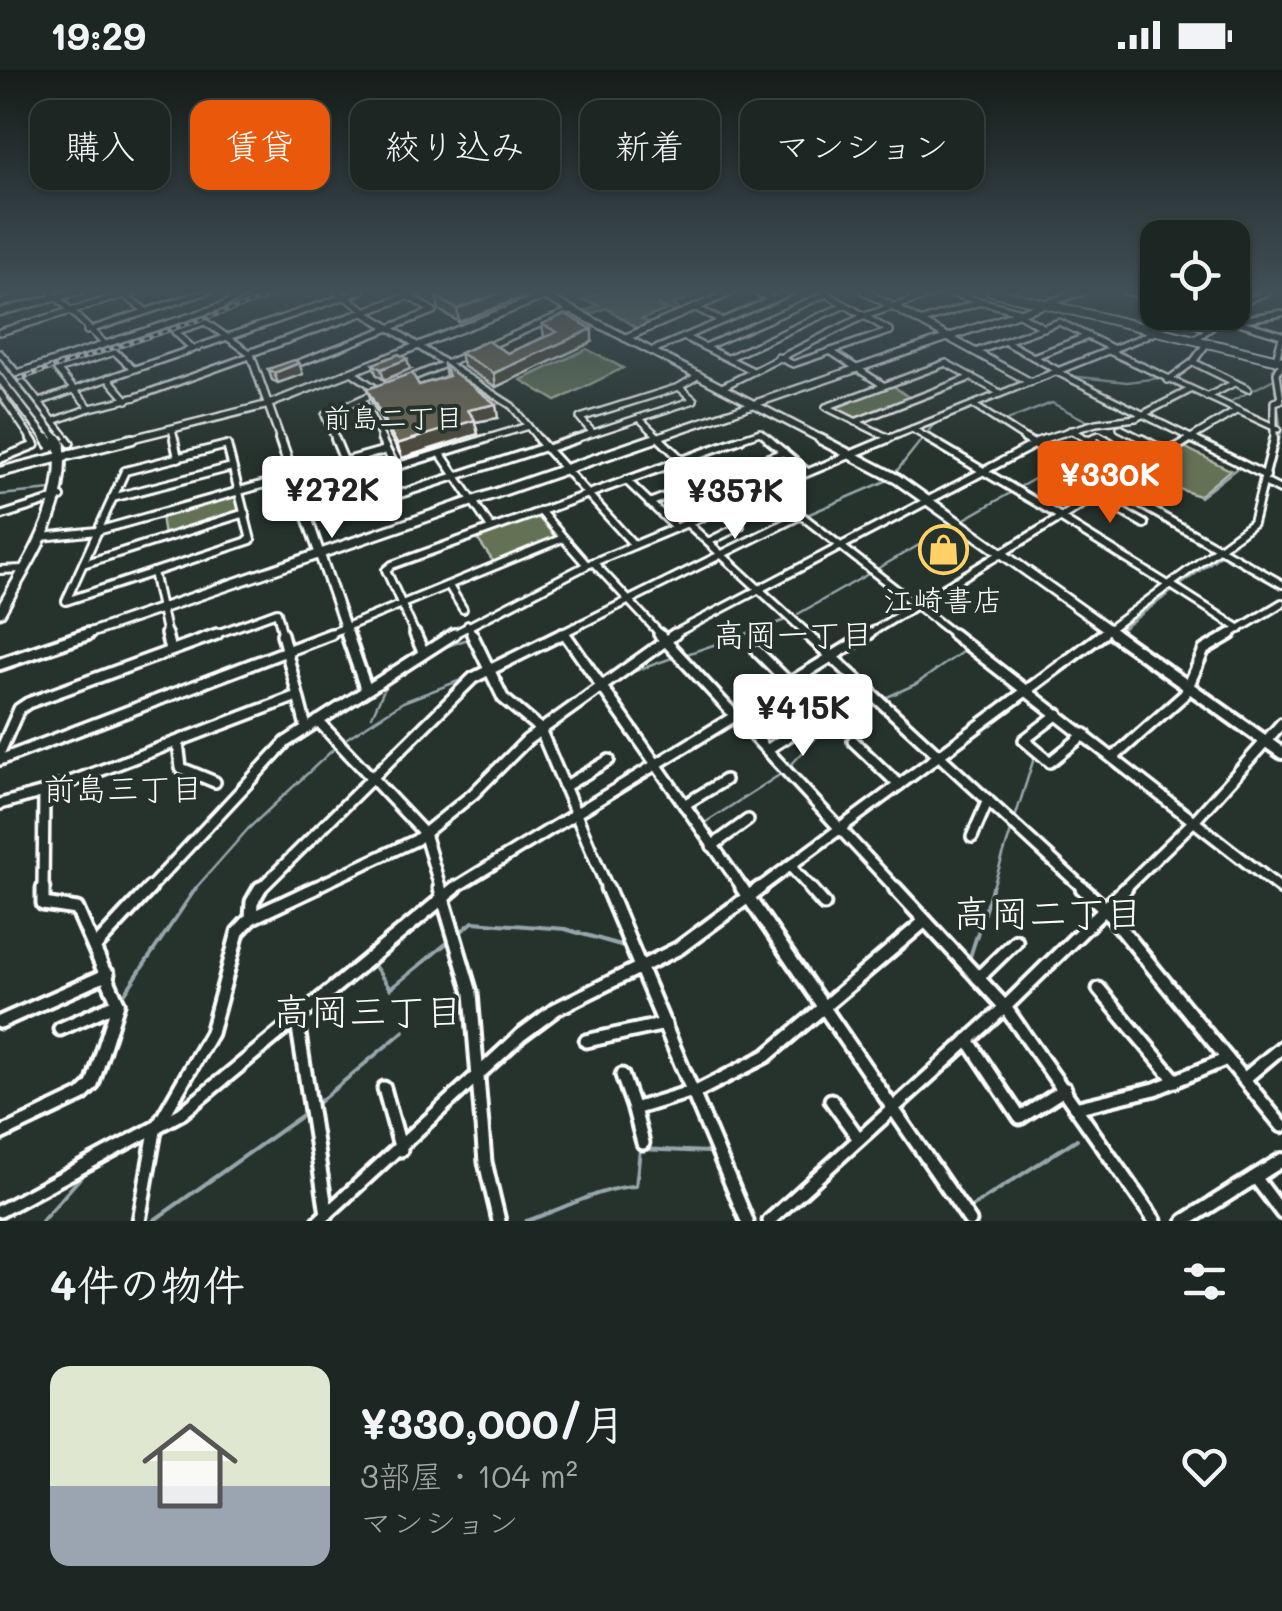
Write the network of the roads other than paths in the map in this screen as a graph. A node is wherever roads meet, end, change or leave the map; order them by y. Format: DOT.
graph roads {
  1 [pos="103,345"];
  2 [pos="189,345"];
  3 [pos="204,345"];
  4 [pos="235,345"];
  5 [pos="277,345"];
  6 [pos="346,345"];
  7 [pos="415,345"];
  8 [pos="424,345"];
  9 [pos="492,345"];
  10 [pos="638,345"];
  11 [pos="665,345"];
  12 [pos="700,345"];
  13 [pos="710,345"];
  14 [pos="757,345"];
  15 [pos="804,345"];
  16 [pos="851,345"];
  17 [pos="926,345"];
  18 [pos="962,345"];
  19 [pos="997,345"];
  20 [pos="1010,345"];
  21 [pos="1065,345"];
  22 [pos="1103,345"];
  23 [pos="1124,345"];
  24 [pos="1205,345"];
  25 [pos="1217,345"];
  26 [pos="96,347"];
  27 [pos="418,347"];
  28 [pos="705,347"];
  29 [pos="193,348"];
  30 [pos="1112,350"];
  31 [pos="650,351"];
  32 [pos="830,352"];
  33 [pos="975,352"];
  34 [pos="0,353"];
  35 [pos="250,355"];
  36 [pos="778,357"];
  37 [pos="1033,357"];
  38 [pos="728,358"];
  39 [pos="1280,361"];
  40 [pos="1193,362"];
  41 [pos="447,364"];
  42 [pos="0,366"];
  43 [pos="133,369"];
  44 [pos="282,369"];
  45 [pos="858,369"];
  46 [pos="752,370"];
  47 [pos="1059,372"];
  48 [pos="16,373"];
  49 [pos="353,373"];
  50 [pos="1279,374"];
  51 [pos="698,375"];
  52 [pos="972,377"];
  53 [pos="108,378"];
  54 [pos="0,379"];
  55 [pos="1168,380"];
  56 [pos="22,381"];
  57 [pos="1030,382"];
  58 [pos="1234,382"];
  59 [pos="883,385"];
  60 [pos="679,386"];
  61 [pos="722,386"];
  62 [pos="1248,388"];
  63 [pos="75,390"];
  64 [pos="1190,390"];
  65 [pos="379,391"];
  66 [pos="0,393"];
  67 [pos="1000,394"];
  68 [pos="1208,398"];
  69 [pos="362,399"];
  70 [pos="127,400"];
  71 [pos="1278,401"];
  72 [pos="39,402"];
  73 [pos="755,404"];
  74 [pos="267,405"];
  75 [pos="975,406"];
  76 [pos="90,408"];
  77 [pos="1236,410"];
  78 [pos="10,412"];
  79 [pos="0,416"];
  80 [pos="1142,416"];
  81 [pos="639,418"];
  82 [pos="54,421"];
  83 [pos="856,422"];
  84 [pos="528,426"];
  85 [pos="1120,428"];
  86 [pos="172,429"];
  87 [pos="912,429"];
  88 [pos="1070,430"];
  89 [pos="1280,430"];
  90 [pos="593,433"];
  91 [pos="658,437"];
  92 [pos="889,438"];
  93 [pos="1088,439"];
  94 [pos="1190,439"];
  95 [pos="1032,443"];
  96 [pos="60,444"];
  97 [pos="546,448"];
  98 [pos="386,450"];
  99 [pos="784,452"];
  100 [pos="1167,452"];
  101 [pos="850,453"];
  102 [pos="441,454"];
  103 [pos="62,456"];
  104 [pos="178,458"];
  105 [pos="0,459"];
  106 [pos="344,460"];
  107 [pos="682,460"];
  108 [pos="232,467"];
  109 [pos="562,470"];
  110 [pos="981,470"];
  111 [pos="806,471"];
  112 [pos="0,472"];
  113 [pos="291,474"];
  114 [pos="457,476"];
  115 [pos="1265,479"];
  116 [pos="626,480"];
  117 [pos="1110,486"];
  118 [pos="766,488"];
  119 [pos="240,489"];
  120 [pos="1282,491"];
  121 [pos="585,495"];
  122 [pos="62,496"];
  123 [pos="1094,496"];
  124 [pos="112,498"];
  125 [pos="930,500"];
  126 [pos="474,502"];
  127 [pos="649,503"];
  128 [pos="719,508"];
  129 [pos="540,511"];
  130 [pos="245,513"];
  131 [pos="801,515"];
  132 [pos="0,516"];
  133 [pos="1060,517"];
  134 [pos="686,522"];
  135 [pos="1144,524"];
  136 [pos="675,527"];
  137 [pos="492,528"];
  138 [pos="97,531"];
  139 [pos="42,538"];
  140 [pos="563,538"];
  141 [pos="708,542"];
  142 [pos="634,545"];
  143 [pos="841,546"];
  144 [pos="1224,550"];
  145 [pos="1002,553"];
  146 [pos="317,555"];
  147 [pos="722,555"];
  148 [pos="83,564"];
  149 [pos="590,564"];
  150 [pos="24,569"];
  151 [pos="0,570"];
  152 [pos="153,572"];
  153 [pos="1282,584"];
  154 [pos="449,586"];
  155 [pos="1174,587"];
  156 [pos="760,588"];
  157 [pos="630,600"];
  158 [pos="1282,603"];
  159 [pos="402,605"];
  160 [pos="918,605"];
  161 [pos="462,609"];
  162 [pos="161,610"];
  163 [pos="0,612"];
  164 [pos="468,625"];
  165 [pos="343,629"];
  166 [pos="1240,629"];
  167 [pos="1108,632"];
  168 [pos="564,634"];
  169 [pos="665,639"];
  170 [pos="170,650"];
  171 [pos="286,650"];
  172 [pos="756,651"];
  173 [pos="422,652"];
  174 [pos="833,656"];
  175 [pos="0,664"];
  176 [pos="488,671"];
  177 [pos="791,682"];
  178 [pos="603,686"];
  179 [pos="366,688"];
  180 [pos="1186,688"];
  181 [pos="1028,691"];
  182 [pos="298,696"];
  183 [pos="820,708"];
  184 [pos="1058,714"];
  185 [pos="737,715"];
  186 [pos="318,721"];
  187 [pos="1282,723"];
  188 [pos="804,726"];
  189 [pos="306,728"];
  190 [pos="540,730"];
  191 [pos="1085,734"];
  192 [pos="853,741"];
  193 [pos="178,742"];
  194 [pos="1268,744"];
  195 [pos="768,749"];
  196 [pos="1282,753"];
  197 [pos="0,756"];
  198 [pos="939,756"];
  199 [pos="1114,757"];
  200 [pos="609,760"];
  201 [pos="656,764"];
  202 [pos="373,778"];
  203 [pos="725,780"];
  204 [pos="215,782"];
  205 [pos="900,785"];
  206 [pos="564,787"];
  207 [pos="44,792"];
  208 [pos="988,800"];
  209 [pos="0,804"];
  210 [pos="684,805"];
  211 [pos="576,812"];
  212 [pos="1196,819"];
  213 [pos="748,820"];
  214 [pos="840,829"];
  215 [pos="424,833"];
  216 [pos="972,837"];
  217 [pos="712,846"];
  218 [pos="790,866"];
  219 [pos="1282,890"];
  220 [pos="444,896"];
  221 [pos="747,898"];
  222 [pos="824,904"];
  223 [pos="1105,909"];
  224 [pos="251,918"];
  225 [pos="925,921"];
  226 [pos="1016,941"];
  227 [pos="96,946"];
  228 [pos="642,968"];
  229 [pos="108,974"];
  230 [pos="978,978"];
  231 [pos="1099,989"];
  232 [pos="118,1003"];
  233 [pos="824,1007"];
  234 [pos="1005,1007"];
  235 [pos="296,1021"];
  236 [pos="0,1022"];
  237 [pos="665,1024"];
  238 [pos="60,1029"];
  239 [pos="968,1040"];
  240 [pos="586,1041"];
  241 [pos="1282,1046"];
  242 [pos="1227,1059"];
  243 [pos="481,1073"];
  244 [pos="622,1075"];
  245 [pos="1244,1079"];
  246 [pos="1176,1080"];
  247 [pos="384,1088"];
  248 [pos="1065,1089"];
  249 [pos="694,1092"];
  250 [pos="832,1100"];
  251 [pos="1078,1107"];
  252 [pos="634,1109"];
  253 [pos="893,1109"];
  254 [pos="1282,1126"];
  255 [pos="155,1131"];
  256 [pos="0,1134"];
  257 [pos="860,1139"];
  258 [pos="643,1143"];
  259 [pos="401,1150"];
  260 [pos="1282,1160"];
  261 [pos="1255,1177"];
  262 [pos="0,1212"];
  263 [pos="1282,1213"];
  264 [pos="324,1219"];
  265 [pos="139,1221"];
  266 [pos="499,1221"];
  267 [pos="748,1221"];
  268 [pos="770,1221"];
  269 [pos="970,1221"];
  270 [pos="1155,1221"];
  271 [pos="1185,1221"];
  1 -- 26 [label="street"];
  2 -- 29 [label="street"];
  3 -- 29 [label="street"];
  4 -- 35 [label="street"];
  5 -- 35 [label="street"];
  6 -- 44 [label="street"];
  7 -- 27 [label="street"];
  8 -- 27 [label="street"];
  9 -- 41 [label="street"];
  10 -- 31 [label="street"];
  11 -- 31 [label="street"];
  12 -- 28 [label="street"];
  13 -- 28 [label="street"];
  14 -- 38 [label="street"];
  15 -- 36 [label="street"];
  16 -- 32 [label="street"];
  17 -- 45 [label="street"];
  18 -- 33 [label="street"];
  19 -- 33 [label="street"];
  20 -- 37 [label="street"];
  21 -- 37 [label="street"];
  22 -- 30 [label="street"];
  23 -- 30 [label="street"];
  24 -- 40 [label="street"];
  25 -- 39 [label="main road"];
  26 -- 48 [label="street"];
  27 -- 41 [label="street"];
  27 -- 49 [label="street"];
  28 -- 38 [label="street"];
  29 -- 43 [label="street"];
  30 -- 47 [label="street"];
  30 -- 55 [label="street"];
  31 -- 51 [label="street"];
  32 -- 36 [label="street"];
  32 -- 45 [label="street"];
  33 -- 57 [label="street"];
  34 -- 48 [label="street"];
  35 -- 70 [label="street"];
  35 -- 74 [label="street"];
  36 -- 46 [label="street"];
  37 -- 47 [label="street"];
  38 -- 46 [label="street"];
  39 -- 50 [label="street"];
  40 -- 55 [label="street"];
  40 -- 58 [label="street"];
  41 -- 65 [label="street"];
  41 -- 84 [label="street"];
  42 -- 96 [label="main road, bridge"];
  43 -- 53 [label="street"];
  43 -- 63 [label="street"];
  45 -- 59 [label="street"];
  45 -- 73 [label="street"];
  46 -- 61 [label="street"];
  47 -- 57 [label="street"];
  47 -- 80 [label="street"];
  48 -- 54 [label="street"];
  49 -- 65 [label="street"];
  49 -- 74 [label="street"];
  50 -- 71 [label="street"];
  51 -- 60 [label="street"];
  51 -- 61 [label="street"];
  52 -- 59 [label="street"];
  52 -- 67 [label="street"];
  52 -- 83 [label="street"];
  53 -- 63 [label="street"];
  53 -- 70 [label="street"];
  54 -- 96 [label="main road, bridge"];
  55 -- 64 [label="street"];
  56 -- 72 [label="street"];
  57 -- 67 [label="street"];
  58 -- 62 [label="street"];
  58 -- 68 [label="street"];
  59 -- 83 [label="street"];
  60 -- 81 [label="street"];
  60 -- 90 [label="street"];
  61 -- 73 [label="street"];
  63 -- 72 [label="street"];
  63 -- 76 [label="street"];
  64 -- 68 [label="street"];
  64 -- 80 [label="street"];
  65 -- 69 [label="street"];
  66 -- 105 [label="street"];
  67 -- 75 [label="street"];
  68 -- 77 [label="street"];
  69 -- 98 [label="street"];
  69 -- 106 [label="street"];
  70 -- 76 [label="street"];
  71 -- 89 [label="street"];
  72 -- 82 [label="street"];
  73 -- 91 [label="street"];
  73 -- 101 [label="street"];
  74 -- 86 [label="street"];
  74 -- 113 [label="street"];
  75 -- 87 [label="street"];
  75 -- 95 [label="street"];
  76 -- 82 [label="street"];
  77 -- 89 [label="street"];
  77 -- 94 [label="street"];
  78 -- 79 [label="street"];
  80 -- 88 [label="street"];
  80 -- 94 [label="street"];
  81 -- 90 [label="street"];
  81 -- 91 [label="street"];
  82 -- 96 [label="street"];
  83 -- 92 [label="street"];
  84 -- 97 [label="street"];
  84 -- 102 [label="street"];
  85 -- 100 [label="street"];
  86 -- 103 [label="street"];
  86 -- 104 [label="street"];
  87 -- 92 [label="street"];
  87 -- 110 [label="street"];
  88 -- 93 [label="street"];
  88 -- 95 [label="street"];
  89 -- 115 [label="street"];
  90 -- 97 [label="street"];
  91 -- 107 [label="street"];
  91 -- 109 [label="street"];
  92 -- 101 [label="street"];
  93 -- 93 [label="street"];
  94 -- 100 [label="street"];
  94 -- 115 [label="street"];
  95 -- 110 [label="street"];
  95 -- 117 [label="street"];
  96 -- 103 [label="main road"];
  97 -- 109 [label="street"];
  97 -- 114 [label="street"];
  98 -- 102 [label="street"];
  98 -- 106 [label="street"];
  99 -- 107 [label="street"];
  99 -- 111 [label="street"];
  99 -- 127 [label="street"];
  100 -- 117 [label="street"];
  101 -- 111 [label="street"];
  101 -- 125 [label="street"];
  102 -- 114 [label="street"];
  103 -- 112 [label="street"];
  103 -- 122 [label="main road"];
  104 -- 108 [label="street"];
  104 -- 124 [label="street"];
  106 -- 113 [label="street"];
  106 -- 114 [label="street"];
  107 -- 116 [label="street"];
  108 -- 119 [label="street"];
  108 -- 124 [label="street"];
  109 -- 121 [label="street"];
  109 -- 126 [label="street"];
  110 -- 125 [label="street"];
  110 -- 133 [label="street"];
  111 -- 118 [label="street"];
  113 -- 119 [label="street"];
  113 -- 146 [label="street"];
  114 -- 126 [label="street"];
  115 -- 120 [label="street"];
  115 -- 144 [label="street"];
  116 -- 121 [label="street"];
  116 -- 127 [label="street"];
  117 -- 123 [label="street"];
  117 -- 144 [label="street"];
  118 -- 128 [label="street"];
  118 -- 131 [label="street"];
  119 -- 130 [label="street"];
  119 -- 138 [label="street"];
  121 -- 129 [label="street"];
  121 -- 142 [label="street"];
  122 -- 132 [label="street"];
  122 -- 139 [label="main road"];
  123 -- 133 [label="street"];
  123 -- 135 [label="street"];
  124 -- 138 [label="street"];
  125 -- 143 [label="street"];
  125 -- 145 [label="street"];
  126 -- 137 [label="street"];
  126 -- 146 [label="street"];
  127 -- 136 [label="street"];
  128 -- 134 [label="street"];
  128 -- 141 [label="street"];
  129 -- 137 [label="street"];
  129 -- 140 [label="street"];
  130 -- 148 [label="street"];
  130 -- 152 [label="street"];
  131 -- 143 [label="street"];
  131 -- 147 [label="street"];
  133 -- 145 [label="street"];
  133 -- 155 [label="street"];
  134 -- 136 [label="street"];
  134 -- 141 [label="street"];
  136 -- 142 [label="street"];
  137 -- 159 [label="street"];
  138 -- 139 [label="street"];
  138 -- 148 [label="street"];
  139 -- 150 [label="main road"];
  140 -- 149 [label="street"];
  140 -- 154 [label="street"];
  141 -- 147 [label="street"];
  142 -- 149 [label="street"];
  143 -- 156 [label="street"];
  143 -- 160 [label="street"];
  144 -- 153 [label="street"];
  144 -- 155 [label="street"];
  145 -- 160 [label="street"];
  145 -- 167 [label="street"];
  146 -- 162 [label="street"];
  146 -- 165 [label="street"];
  147 -- 156 [label="street"];
  147 -- 157 [label="street"];
  148 -- 152 [label="street"];
  149 -- 157 [label="street"];
  149 -- 164 [label="street"];
  150 -- 151 [label="street"];
  150 -- 163 [label="main road"];
  152 -- 162 [label="street"];
  154 -- 159 [label="street"];
  154 -- 161 [label="street"];
  155 -- 166 [label="street"];
  155 -- 167 [label="street"];
  156 -- 169 [label="street"];
  156 -- 174 [label="street"];
  157 -- 168 [label="street"];
  157 -- 169 [label="street"];
  158 -- 166 [label="street"];
  159 -- 165 [label="street"];
  159 -- 173 [label="street"];
  160 -- 174 [label="street"];
  160 -- 181 [label="street"];
  162 -- 170 [label="street"];
  162 -- 175 [label="street"];
  164 -- 173 [label="street"];
  164 -- 176 [label="street"];
  165 -- 171 [label="street"];
  165 -- 179 [label="street"];
  166 -- 180 [label="street"];
  167 -- 180 [label="street"];
  167 -- 181 [label="street"];
  168 -- 176 [label="street"];
  168 -- 178 [label="street"];
  169 -- 178 [label="street"];
  169 -- 185 [label="street"];
  170 -- 171 [label="street"];
  170 -- 197 [label="street"];
  171 -- 182 [label="street"];
  171 -- 197 [label="street"];
  172 -- 177 [label="street"];
  173 -- 179 [label="street"];
  174 -- 177 [label="street"];
  174 -- 198 [label="street"];
  176 -- 190 [label="street"];
  176 -- 202 [label="street"];
  177 -- 183 [label="street"];
  177 -- 185 [label="street"];
  178 -- 190 [label="street"];
  178 -- 201 [label="street"];
  179 -- 186 [label="street"];
  180 -- 194 [label="street"];
  180 -- 199 [label="street"];
  181 -- 184 [label="street"];
  181 -- 198 [label="street"];
  182 -- 189 [label="street"];
  182 -- 193 [label="street"];
  184 -- 191 [label="street"];
  184 -- 191 [label="street"];
  185 -- 195 [label="street"];
  185 -- 201 [label="street"];
  186 -- 189 [label="street"];
  186 -- 202 [label="street"];
  187 -- 194 [label="street"];
  188 -- 195 [label="street"];
  189 -- 227 [label="street"];
  190 -- 206 [label="street"];
  190 -- 215 [label="street"];
  191 -- 199 [label="street"];
  192 -- 205 [label="street"];
  193 -- 204 [label="street"];
  193 -- 207 [label="street"];
  194 -- 196 [label="street"];
  194 -- 212 [label="street"];
  195 -- 214 [label="street"];
  198 -- 205 [label="street"];
  198 -- 208 [label="street"];
  199 -- 212 [label="street"];
  200 -- 206 [label="street"];
  201 -- 210 [label="street"];
  201 -- 211 [label="street"];
  202 -- 215 [label="street"];
  202 -- 224 [label="street"];
  203 -- 210 [label="street"];
  205 -- 214 [label="street"];
  206 -- 211 [label="street"];
  207 -- 209 [label="street"];
  207 -- 227 [label="street"];
  208 -- 216 [label="street"];
  208 -- 223 [label="street"];
  210 -- 217 [label="street"];
  211 -- 220 [label="street"];
  211 -- 228 [label="street"];
  212 -- 219 [label="street"];
  212 -- 223 [label="street"];
  213 -- 217 [label="street"];
  214 -- 218 [label="street"];
  214 -- 225 [label="street"];
  215 -- 220 [label="street"];
  215 -- 224 [label="street"];
  217 -- 221 [label="street"];
  218 -- 221 [label="street"];
  218 -- 222 [label="street"];
  220 -- 235 [label="street"];
  220 -- 243 [label="street"];
  221 -- 228 [label="street"];
  221 -- 233 [label="street"];
  223 -- 234 [label="street"];
  223 -- 242 [label="street"];
  224 -- 255 [label="street"];
  225 -- 230 [label="street"];
  225 -- 233 [label="street"];
  226 -- 230 [label="street"];
  227 -- 229 [label="street"];
  228 -- 237 [label="street"];
  228 -- 243 [label="street"];
  229 -- 232 [label="street"];
  229 -- 236 [label="street"];
  230 -- 234 [label="street"];
  231 -- 246 [label="street"];
  232 -- 238 [label="street"];
  232 -- 256 [label="street"];
  233 -- 249 [label="street"];
  233 -- 253 [label="street"];
  234 -- 239 [label="street"];
  234 -- 248 [label="street"];
  235 -- 255 [label="street"];
  235 -- 264 [label="street"];
  237 -- 240 [label="street"];
  237 -- 249 [label="street"];
  239 -- 248 [label="street"];
  239 -- 253 [label="street"];
  241 -- 245 [label="street"];
  242 -- 245 [label="street"];
  242 -- 246 [label="street"];
  243 -- 259 [label="street"];
  243 -- 266 [label="street"];
  244 -- 252 [label="street"];
  245 -- 254 [label="street"];
  246 -- 251 [label="street"];
  247 -- 259 [label="street"];
  248 -- 251 [label="street"];
  249 -- 252 [label="street"];
  249 -- 267 [label="street"];
  250 -- 257 [label="street"];
  251 -- 270 [label="street"];
  252 -- 258 [label="street"];
  253 -- 257 [label="street"];
  253 -- 269 [label="street"];
  255 -- 262 [label="street"];
  255 -- 265 [label="street"];
  257 -- 268 [label="street"];
  259 -- 264 [label="street"];
  260 -- 261 [label="street"];
  261 -- 263 [label="street"];
  261 -- 271 [label="street"];
}
